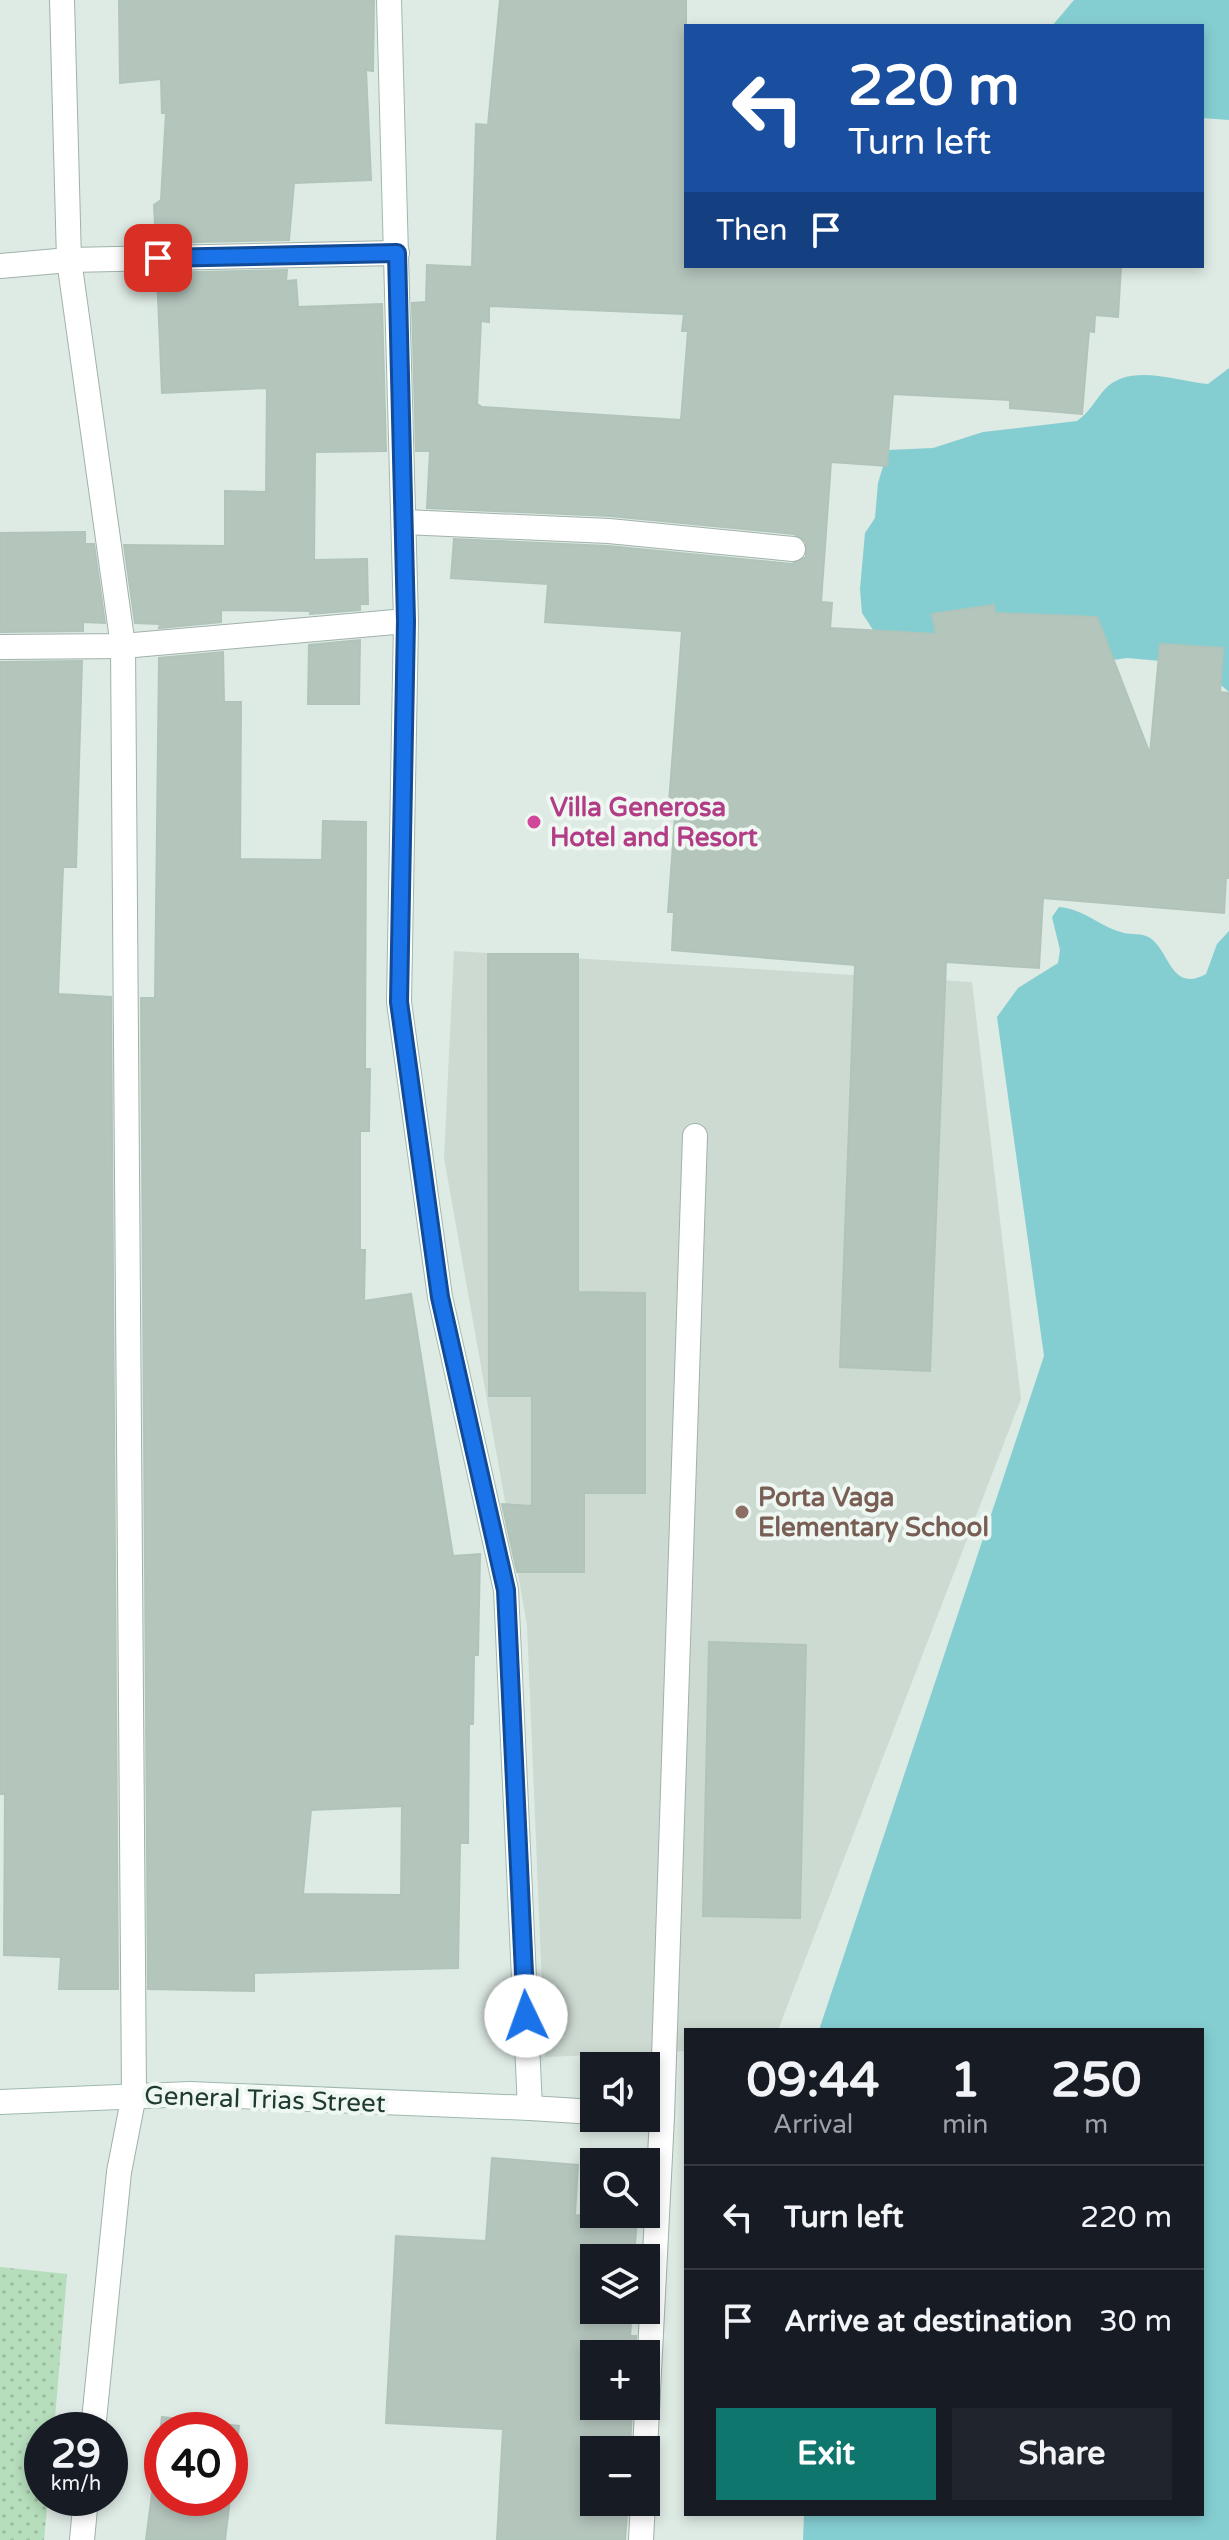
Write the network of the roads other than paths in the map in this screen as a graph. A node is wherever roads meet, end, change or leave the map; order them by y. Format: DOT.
graph roads {
  1 [pos="62,0"];
  2 [pos="389,0"];
  3 [pos="397,253"];
  4 [pos="69,260"];
  5 [pos="0,266"];
  6 [pos="404,522"];
  7 [pos="793,549"];
  8 [pos="406,621"];
  9 [pos="123,646"];
  10 [pos="0,647"];
  11 [pos="695,1136"];
  12 [pos="657,2052"];
  13 [pos="134,2095"];
  14 [pos="0,2102"];
  15 [pos="530,2108"];
  16 [pos="580,2111"];
  17 [pos="654,2132"];
  18 [pos="95,2412"];
  19 [pos="645,2436"];
  20 [pos="84,2516"];
  21 [pos="642,2516"];
  22 [pos="82,2540"];
  23 [pos="641,2540"];
  1 -- 4 [label="street"];
  2 -- 3 [label="street"];
  3 -- 4 [label="street"];
  3 -- 6 [label="street"];
  4 -- 5 [label="street"];
  4 -- 9 [label="street"];
  6 -- 7 [label="street"];
  6 -- 8 [label="street"];
  8 -- 9 [label="street"];
  8 -- 15 [label="street"];
  9 -- 10 [label="street"];
  9 -- 13 [label="street"];
  11 -- 12 [label="street"];
  13 -- 14 [label="street, General Trias Street"];
  13 -- 15 [label="street, General Trias Street"];
  13 -- 18 [label="street"];
  15 -- 16 [label="street, General Trias Street"];
  17 -- 19 [label="street"];
  20 -- 22 [label="street"];
  21 -- 23 [label="street"];
}
